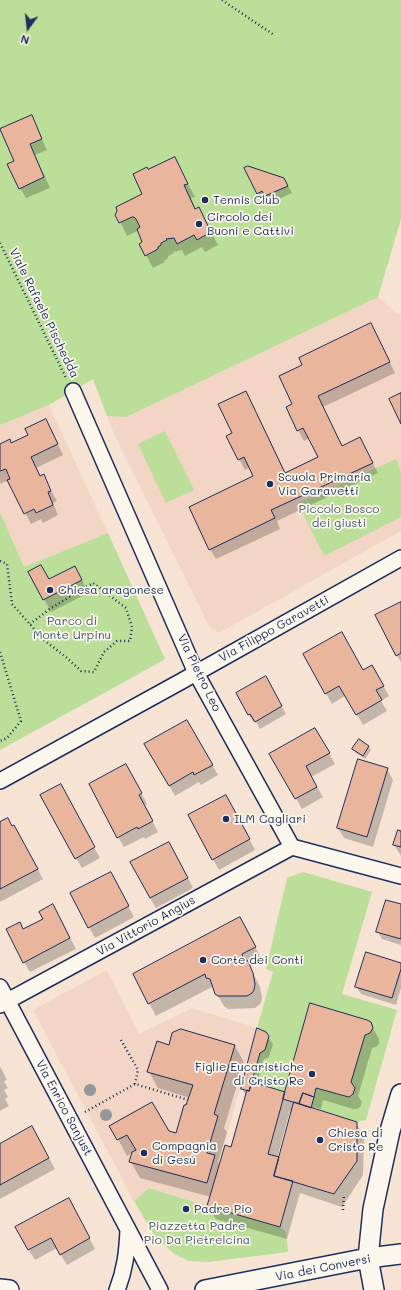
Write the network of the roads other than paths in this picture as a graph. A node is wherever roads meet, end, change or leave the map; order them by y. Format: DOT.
graph roads {
  1 [pos="73,390"];
  2 [pos="401,558"];
  3 [pos="196,673"];
  4 [pos="0,781"];
  5 [pos="292,847"];
  6 [pos="401,876"];
  7 [pos="0,987"];
  8 [pos="4,1003"];
  9 [pos="401,1094"];
  10 [pos="128,1229"];
  11 [pos="401,1254"];
  12 [pos="368,1258"];
  13 [pos="0,1289"];
  14 [pos="217,1289"];
  15 [pos="9,1290"];
  16 [pos="117,1290"];
  17 [pos="160,1290"];
  18 [pos="374,1290"];
  1 -- 3 [label="street, Via Pietro Leo"];
  2 -- 3 [label="street, Via Filippo Garavetti"];
  3 -- 4 [label="street, Via Filippo Garavetti"];
  3 -- 5 [label="street, Via Pietro Leo"];
  5 -- 6 [label="street"];
  5 -- 8 [label="street, Via Vittorio Angius"];
  7 -- 8 [label="street, Via Enrico Sanjust"];
  8 -- 10 [label="street, Via Enrico Sanjust"];
  9 -- 12 [label="street"];
  10 -- 16 [label="street"];
  10 -- 17 [label="street, Via Enrico Sanjust"];
  11 -- 12 [label="street, Via dei Conversi"];
  12 -- 14 [label="street, Via dei Conversi"];
  12 -- 18 [label="street"];
  13 -- 15 [label="street"];
}
